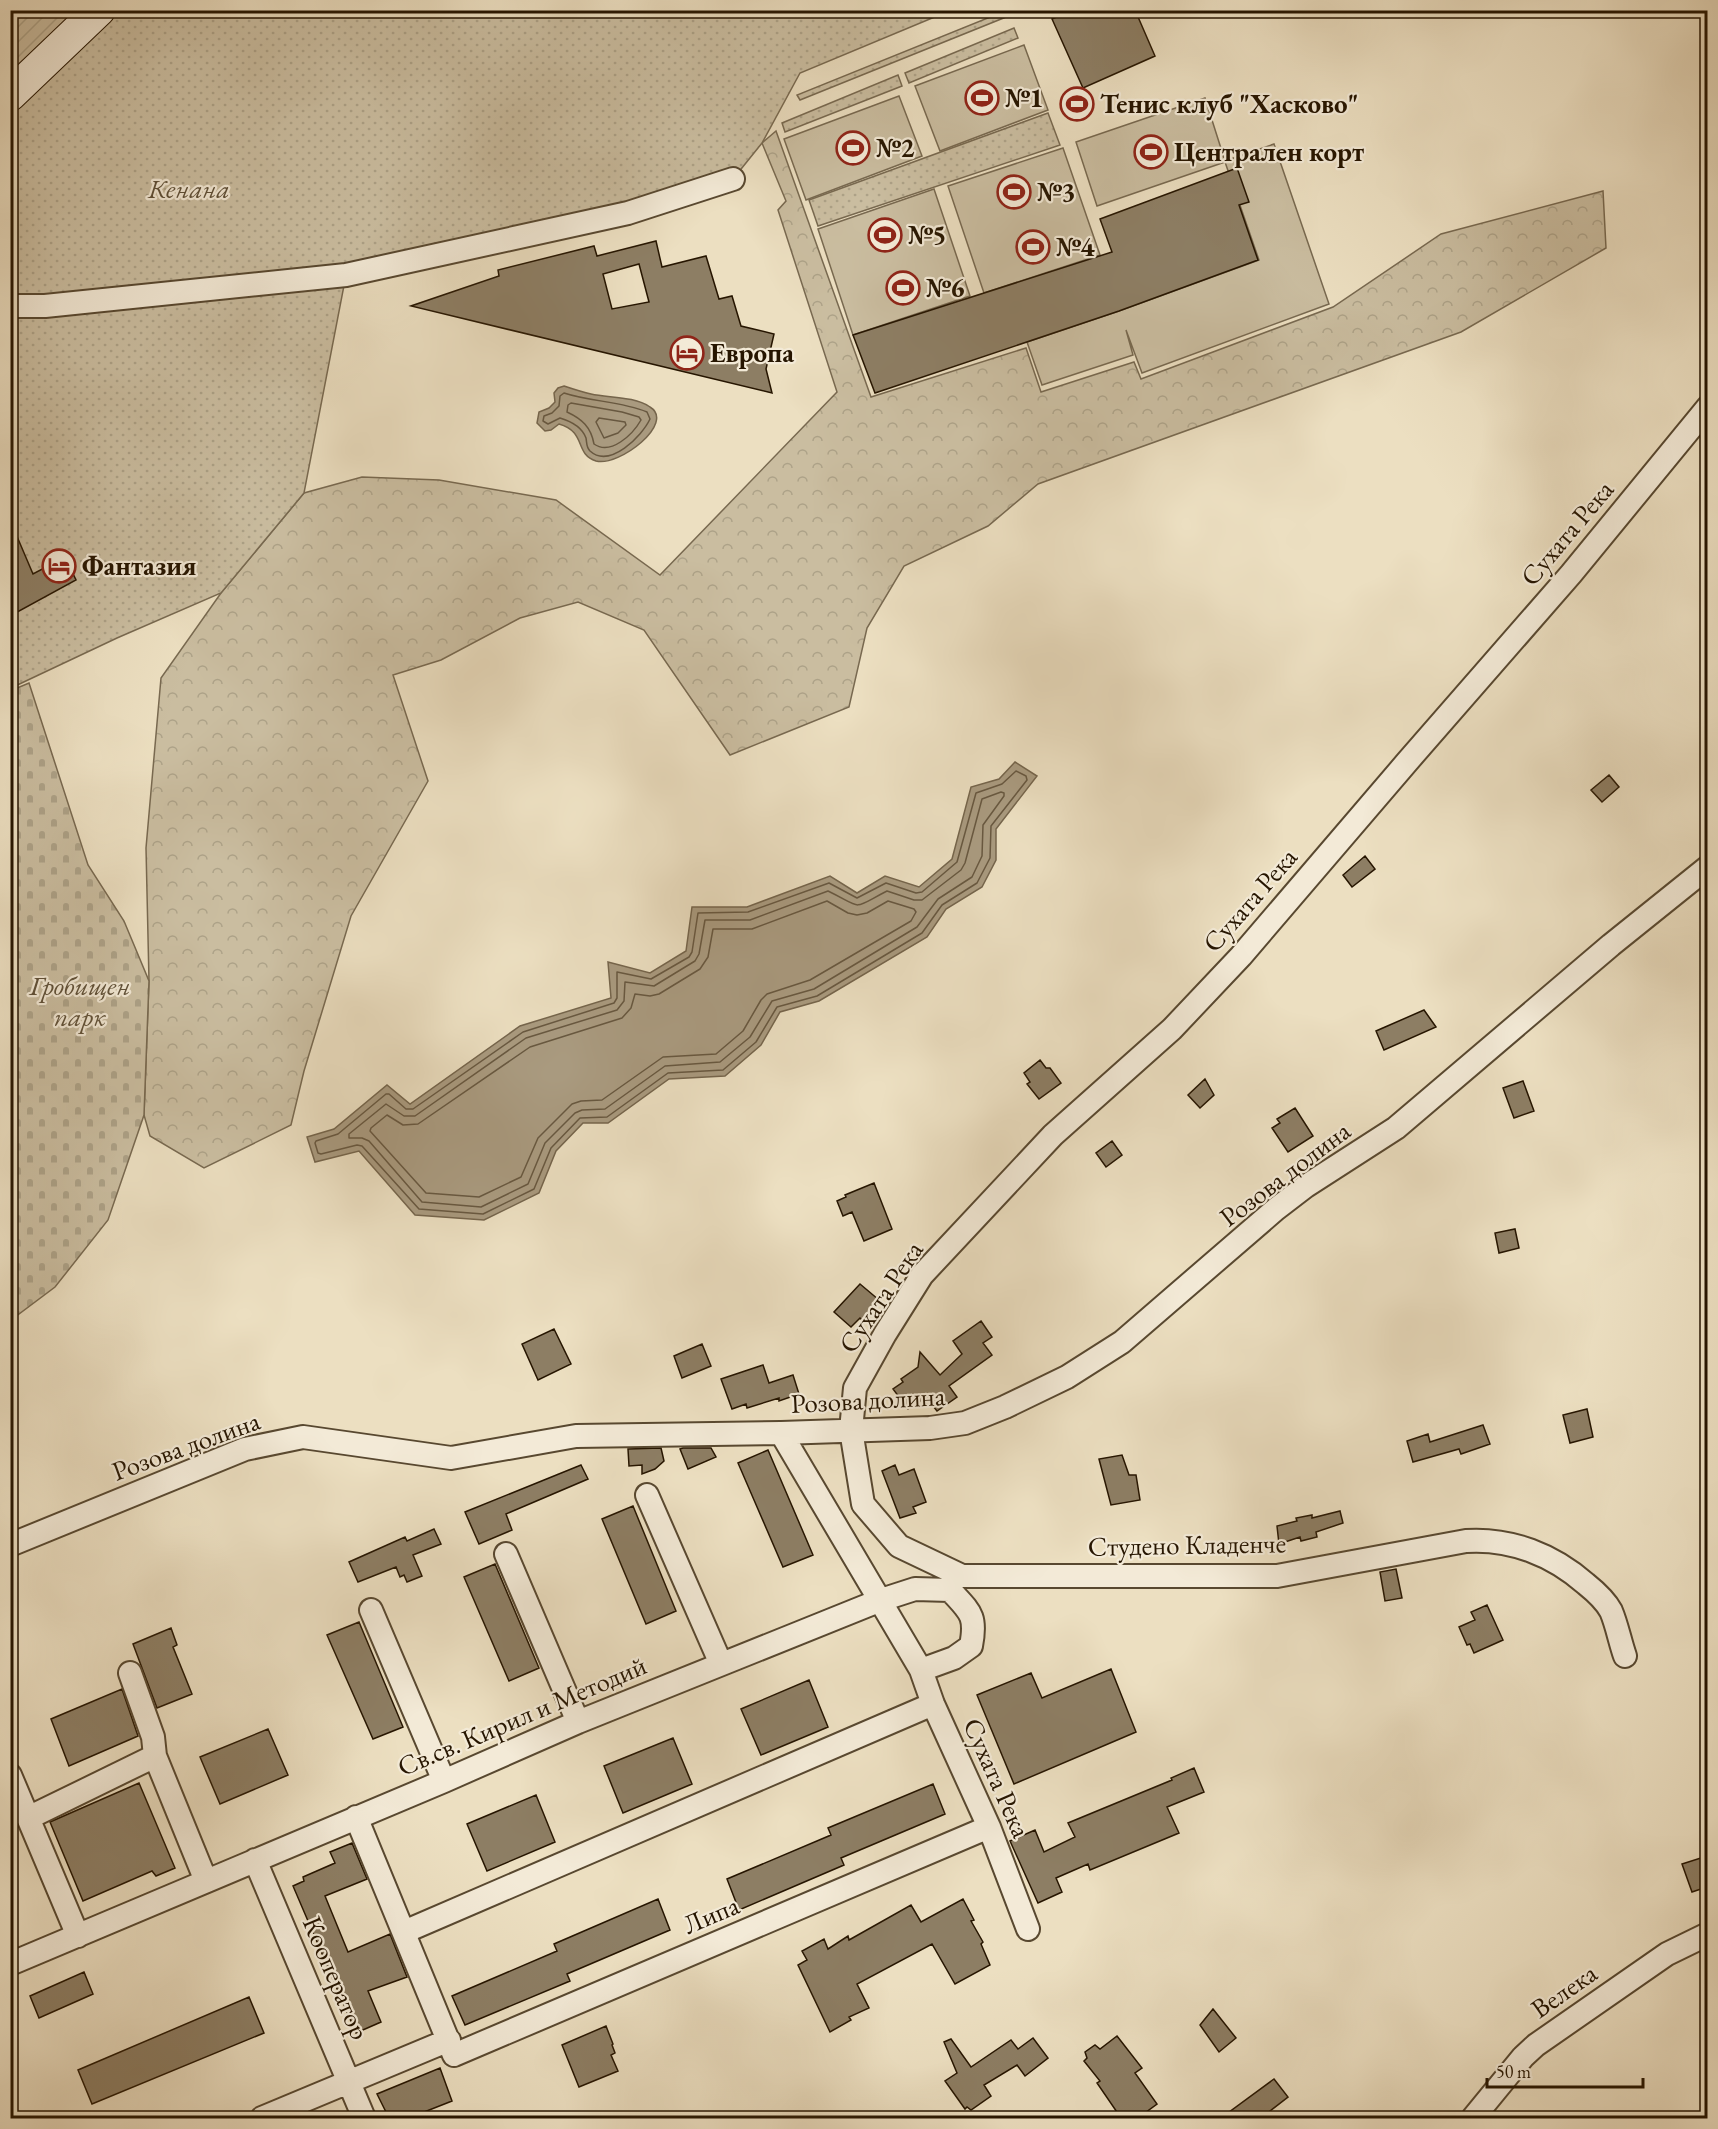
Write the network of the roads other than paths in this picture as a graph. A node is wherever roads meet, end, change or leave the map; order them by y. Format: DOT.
graph roads {
  1 [pos="99,10"];
  2 [pos="10,96"];
  3 [pos="733,179"];
  4 [pos="10,306"];
  5 [pos="1707,407"];
  6 [pos="1707,867"];
  7 [pos="851,1430"];
  8 [pos="782,1433"];
  9 [pos="647,1496"];
  10 [pos="10,1545"];
  11 [pos="506,1554"];
  12 [pos="956,1583"];
  13 [pos="881,1600"];
  14 [pos="372,1610"];
  15 [pos="1625,1656"];
  16 [pos="721,1664"];
  17 [pos="921,1670"];
  18 [pos="130,1673"];
  19 [pos="933,1704"];
  20 [pos="578,1722"];
  21 [pos="155,1756"];
  22 [pos="10,1775"];
  23 [pos="444,1781"];
  24 [pos="356,1817"];
  25 [pos="28,1818"];
  26 [pos="989,1827"];
  27 [pos="255,1860"];
  28 [pos="206,1881"];
  29 [pos="1028,1929"];
  30 [pos="404,1932"];
  31 [pos="1707,1934"];
  32 [pos="78,1936"];
  33 [pos="10,1964"];
  34 [pos="452,2047"];
  35 [pos="349,2081"];
  36 [pos="262,2118"];
  37 [pos="364,2118"];
  38 [pos="1473,2118"];
  1 -- 2 [label="main road"];
  3 -- 4 [label="street"];
  5 -- 7 [label="street, Сухата Река"];
  6 -- 7 [label="street, Розова долина"];
  7 -- 8 [label="street, Розова долина"];
  7 -- 12 [label="street, Студено Кладенче"];
  8 -- 10 [label="street, Розова долина"];
  8 -- 13 [label="street, Сухата Река"];
  9 -- 16 [label="street"];
  11 -- 20 [label="street"];
  12 -- 13 [label="street, Св.св. Кирил и Методий"];
  12 -- 15 [label="street, Студено Кладенче"];
  12 -- 17 [label="street"];
  13 -- 16 [label="street, Св.св. Кирил и Методий"];
  13 -- 17 [label="street, Сухата Река"];
  14 -- 23 [label="street"];
  16 -- 20 [label="street, Св.св. Кирил и Методий"];
  17 -- 19 [label="street, Сухата Река"];
  18 -- 21 [label="street"];
  19 -- 26 [label="street, Сухата Река"];
  19 -- 30 [label="street"];
  20 -- 23 [label="street, Св.св. Кирил и Методий"];
  21 -- 25 [label="street"];
  21 -- 28 [label="street"];
  22 -- 25 [label="street"];
  23 -- 24 [label="street, Св.св. Кирил и Методий"];
  24 -- 27 [label="street, Св.св. Кирил и Методий"];
  24 -- 30 [label="street"];
  25 -- 32 [label="street"];
  26 -- 29 [label="street, Сухата Река"];
  26 -- 34 [label="street, Липа"];
  27 -- 28 [label="street, Св.св. Кирил и Методий"];
  27 -- 35 [label="street, Кооператор"];
  28 -- 32 [label="street, Св.св. Кирил и Методий"];
  30 -- 34 [label="street"];
  31 -- 38 [label="street, Велека"];
  32 -- 33 [label="street, Св.св. Кирил и Методий"];
  34 -- 35 [label="street, Липа"];
  35 -- 36 [label="street, Липа"];
  35 -- 37 [label="street, Кооператор"];
}
